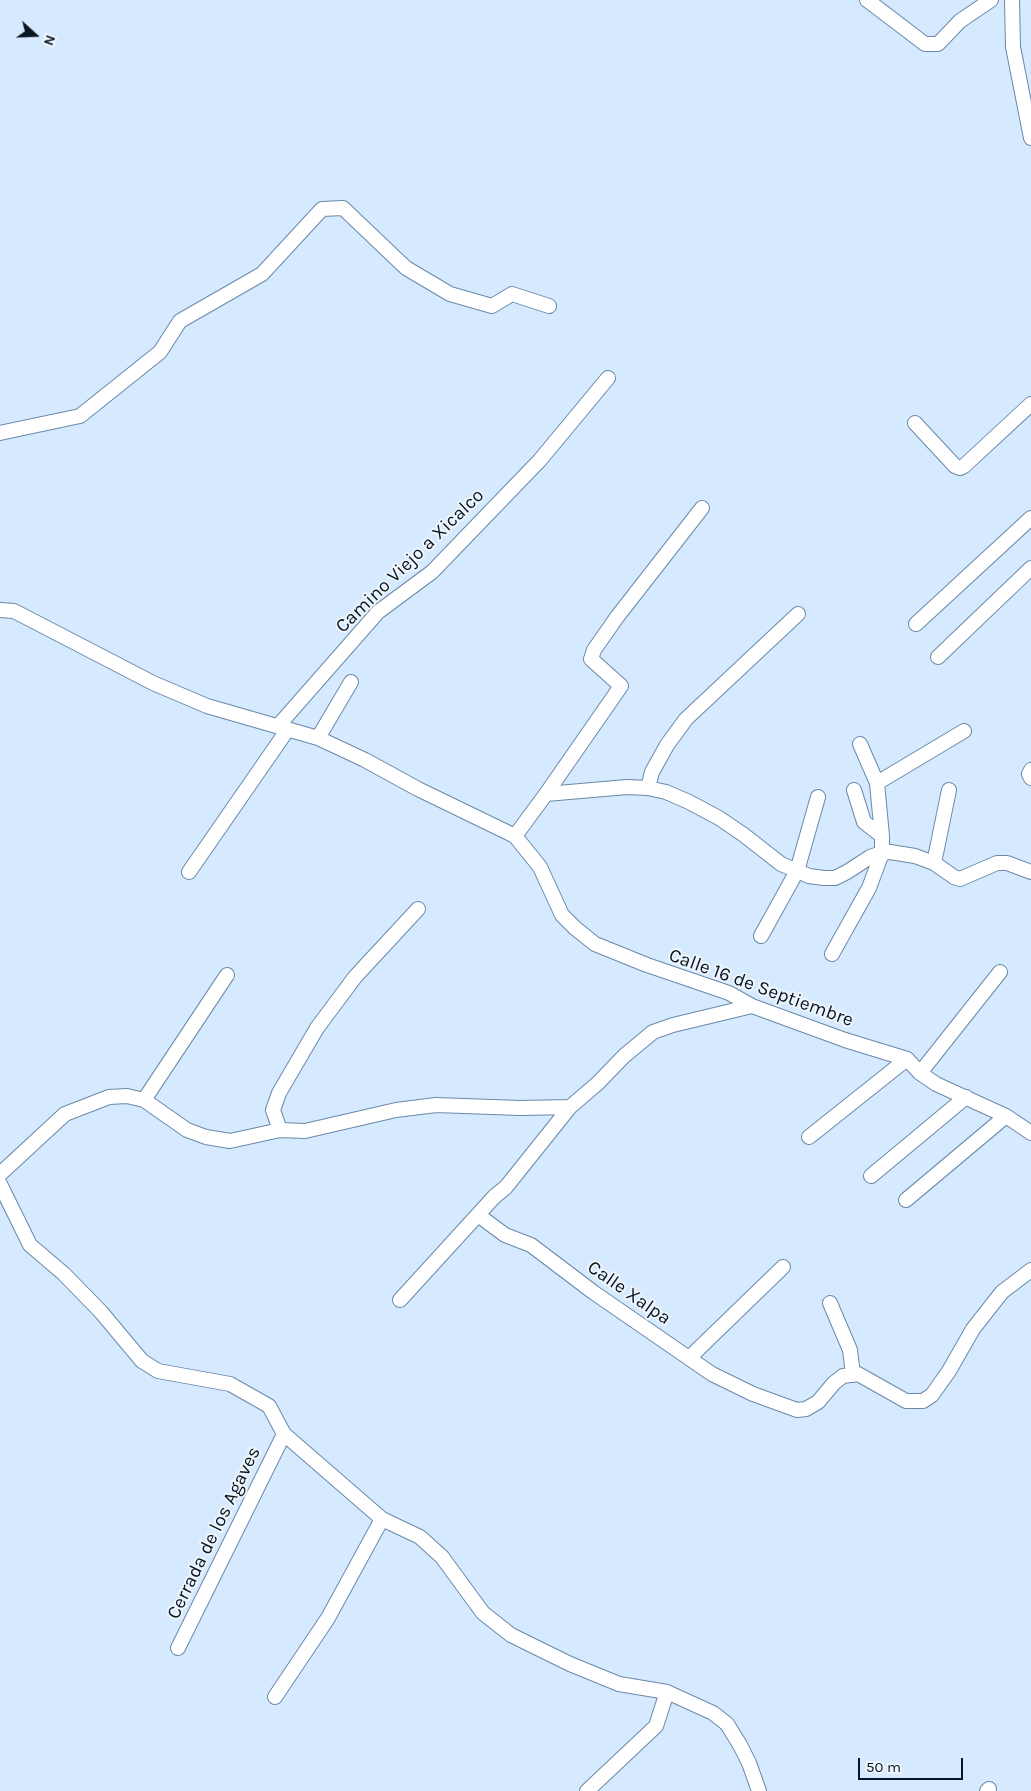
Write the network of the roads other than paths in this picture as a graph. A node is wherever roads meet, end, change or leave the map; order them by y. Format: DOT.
graph roads {
  1 [pos="867,0"];
  2 [pos="991,0"];
  3 [pos="1012,0"];
  4 [pos="1031,138"];
  5 [pos="549,306"];
  6 [pos="608,378"];
  7 [pos="1031,404"];
  8 [pos="915,423"];
  9 [pos="0,433"];
  10 [pos="702,508"];
  11 [pos="1031,518"];
  12 [pos="1031,568"];
  13 [pos="0,610"];
  14 [pos="798,614"];
  15 [pos="916,624"];
  16 [pos="938,657"];
  17 [pos="350,682"];
  18 [pos="283,727"];
  19 [pos="964,731"];
  20 [pos="318,738"];
  21 [pos="860,744"];
  22 [pos="1031,770"];
  23 [pos="1031,778"];
  24 [pos="876,783"];
  25 [pos="648,788"];
  26 [pos="854,790"];
  27 [pos="949,790"];
  28 [pos="546,794"];
  29 [pos="818,798"];
  30 [pos="515,836"];
  31 [pos="882,836"];
  32 [pos="882,853"];
  33 [pos="934,863"];
  34 [pos="797,871"];
  35 [pos="189,872"];
  36 [pos="1031,872"];
  37 [pos="418,909"];
  38 [pos="761,936"];
  39 [pos="832,954"];
  40 [pos="1000,972"];
  41 [pos="227,975"];
  42 [pos="752,1006"];
  43 [pos="907,1060"];
  44 [pos="920,1073"];
  45 [pos="966,1097"];
  46 [pos="144,1100"];
  47 [pos="570,1107"];
  48 [pos="1006,1116"];
  49 [pos="280,1130"];
  50 [pos="1031,1133"];
  51 [pos="809,1137"];
  52 [pos="0,1174"];
  53 [pos="871,1176"];
  54 [pos="0,1184"];
  55 [pos="906,1200"];
  56 [pos="478,1215"];
  57 [pos="783,1267"];
  58 [pos="1031,1270"];
  59 [pos="400,1300"];
  60 [pos="830,1303"];
  61 [pos="689,1358"];
  62 [pos="852,1375"];
  63 [pos="284,1434"];
  64 [pos="382,1519"];
  65 [pos="178,1648"];
  66 [pos="667,1692"];
  67 [pos="275,1697"];
  68 [pos="587,1791"];
  69 [pos="759,1791"];
  1 -- 2 [label="street"];
  3 -- 4 [label="street"];
  5 -- 9 [label="street"];
  6 -- 18 [label="street, Camino Viejo a Xicalco"];
  7 -- 8 [label="street"];
  10 -- 28 [label="street"];
  11 -- 15 [label="street"];
  12 -- 16 [label="street"];
  13 -- 18 [label="street"];
  14 -- 25 [label="street"];
  17 -- 20 [label="street"];
  18 -- 20 [label="street"];
  18 -- 35 [label="street, Camino Viejo a Xicalco"];
  19 -- 24 [label="street"];
  20 -- 30 [label="street"];
  21 -- 24 [label="street"];
  22 -- 23 [label="street"];
  24 -- 31 [label="street"];
  25 -- 28 [label="street"];
  25 -- 34 [label="street"];
  26 -- 31 [label="street"];
  27 -- 33 [label="street"];
  28 -- 30 [label="street"];
  29 -- 34 [label="street"];
  30 -- 42 [label="street, Calle 16 de Septiembre"];
  31 -- 32 [label="street"];
  32 -- 33 [label="street"];
  32 -- 34 [label="street"];
  32 -- 39 [label="street"];
  33 -- 36 [label="street"];
  34 -- 38 [label="street"];
  37 -- 49 [label="street"];
  40 -- 44 [label="street"];
  41 -- 46 [label="street"];
  42 -- 43 [label="street, Calle 16 de Septiembre"];
  42 -- 47 [label="street"];
  43 -- 44 [label="street, Calle 16 de Septiembre"];
  43 -- 51 [label="street"];
  44 -- 45 [label="street, Calle 16 de Septiembre"];
  45 -- 48 [label="street, Calle 16 de Septiembre"];
  45 -- 53 [label="street"];
  46 -- 49 [label="street"];
  46 -- 52 [label="street"];
  47 -- 49 [label="street"];
  47 -- 56 [label="street"];
  48 -- 50 [label="street, Calle 16 de Septiembre"];
  48 -- 55 [label="street"];
  54 -- 63 [label="street"];
  56 -- 59 [label="street"];
  56 -- 61 [label="street, Calle Xalpa"];
  57 -- 61 [label="street"];
  58 -- 62 [label="street"];
  60 -- 62 [label="street"];
  61 -- 62 [label="street, Calle Xalpa"];
  63 -- 64 [label="street"];
  63 -- 65 [label="street, Cerrada de los Agaves"];
  64 -- 66 [label="street"];
  64 -- 67 [label="street"];
  66 -- 68 [label="street"];
  66 -- 69 [label="street"];
}
